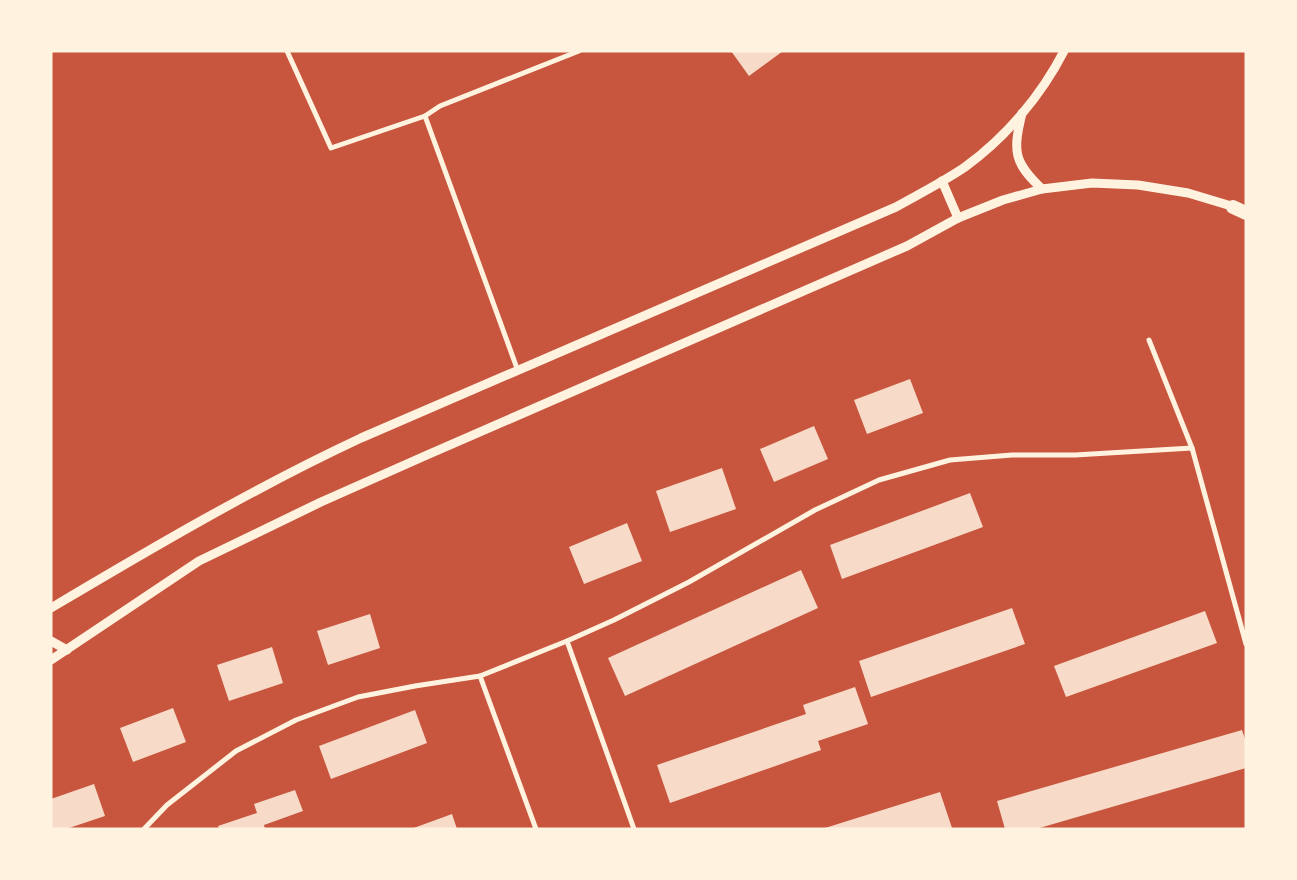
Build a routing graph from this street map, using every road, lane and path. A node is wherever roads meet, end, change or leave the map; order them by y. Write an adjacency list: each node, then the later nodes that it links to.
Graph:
1 (287, 51): 5 (street)
2 (579, 51): 5 (street)
3 (1064, 51): 4 (street)
4 (1022, 113): 6 (street); 7 (street)
5 (425, 116): 12 (street)
6 (942, 181): 10 (street); 12 (street)
7 (1042, 189): 8 (street); 10 (street)
8 (1239, 208): 9 (highway)
9 (1246, 213)
10 (958, 218): 18 (street)
11 (1149, 340): 13 (street)
12 (518, 370): 14 (street)
13 (1192, 448): 16 (street); 17 (street)
14 (51, 608)
15 (51, 641): 18 (street)
16 (567, 641): 20 (street); 23 (street)
17 (1246, 644)
18 (67, 650): 19 (street)
19 (51, 660)
20 (480, 676): 21 (street); 22 (street)
21 (144, 829)
22 (536, 829)
23 (634, 829)

